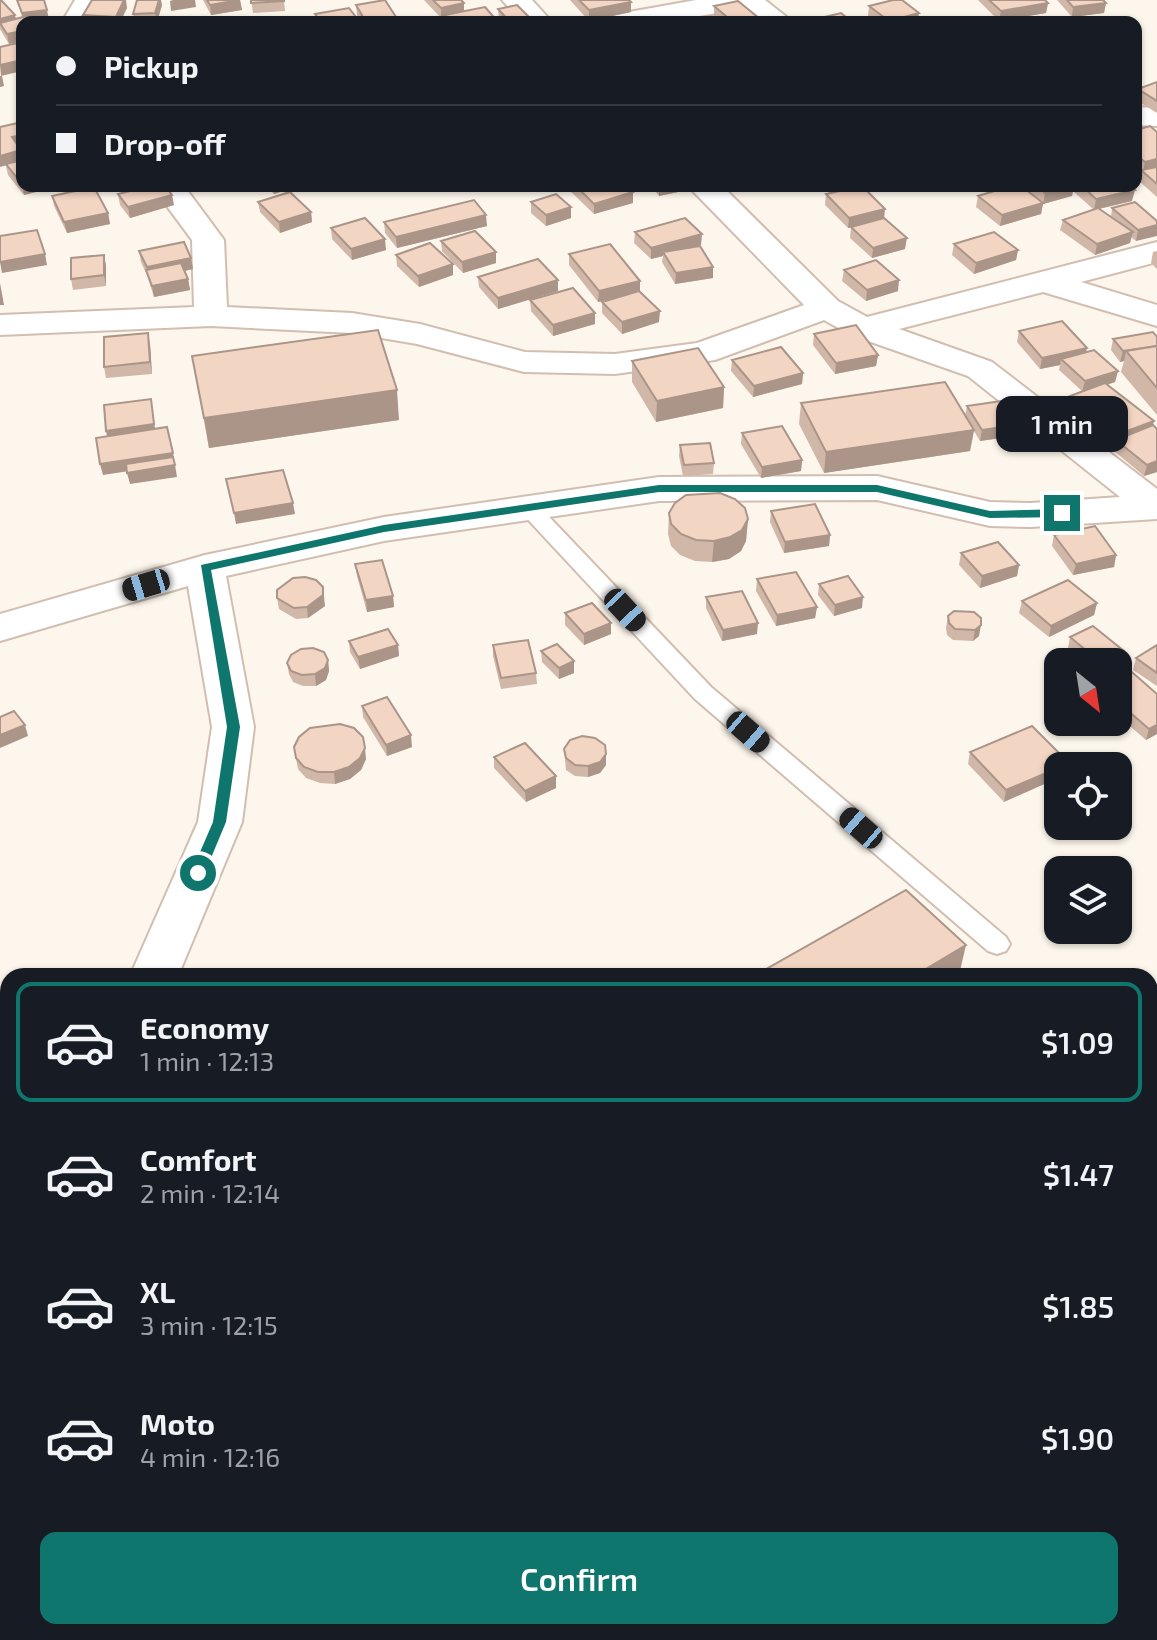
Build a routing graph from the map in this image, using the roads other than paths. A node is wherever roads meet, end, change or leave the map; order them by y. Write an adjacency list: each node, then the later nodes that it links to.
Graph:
1 (516, 0): 3 (street)
2 (744, 0): 4 (street); 5 (street)
3 (532, 16)
4 (652, 16)
5 (769, 16)
6 (172, 192): 11 (street)
7 (710, 192): 10 (street)
8 (1157, 252): 9 (street)
9 (1047, 282): 12 (street); 14 (street)
10 (826, 308): 11 (street); 14 (street)
11 (211, 316): 13 (street)
12 (1157, 316)
13 (0, 325)
14 (863, 328): 16 (street)
15 (527, 506): 16 (street); 17 (street); 19 (lane)
16 (1157, 507)
17 (205, 568): 18 (street); 20 (street)
18 (0, 628)
19 (997, 944)
20 (157, 968)

